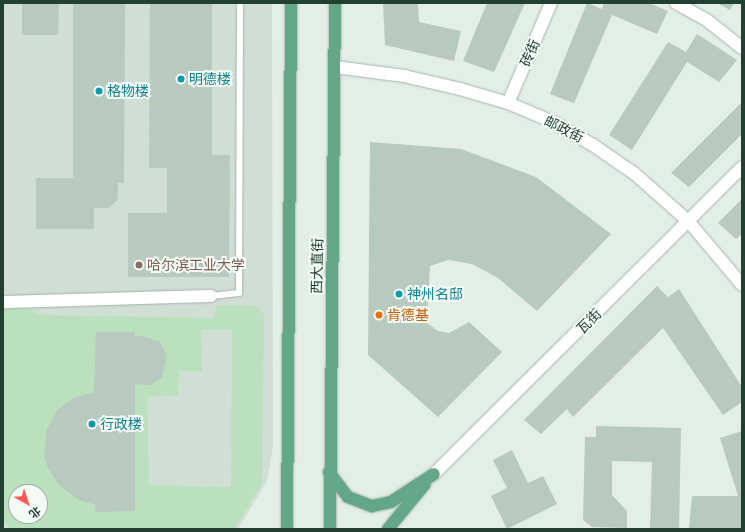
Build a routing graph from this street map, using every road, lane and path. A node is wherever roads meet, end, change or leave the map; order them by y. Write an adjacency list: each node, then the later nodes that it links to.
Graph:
1 (240, 3): 12 (lane)
2 (291, 3): 16 (main road, 西大直街)
3 (335, 3): 7 (main road, 西大直街)
4 (551, 3): 8 (street, 砖街)
5 (676, 3): 6 (street)
6 (742, 48)
7 (335, 67): 8 (street, 邮政街); 14 (main road, 西大直街)
8 (508, 103): 10 (street, 邮政街)
9 (742, 167): 10 (street, 瓦街)
10 (689, 222): 11 (street, 邮政街); 15 (street, 瓦街)
11 (742, 286)
12 (211, 296): 13 (street)
13 (3, 302)
14 (329, 472): 15 (main road); 17 (main road, 西大直街)
15 (434, 474): 18 (main road)
16 (287, 529)
17 (330, 529)
18 (388, 529)

